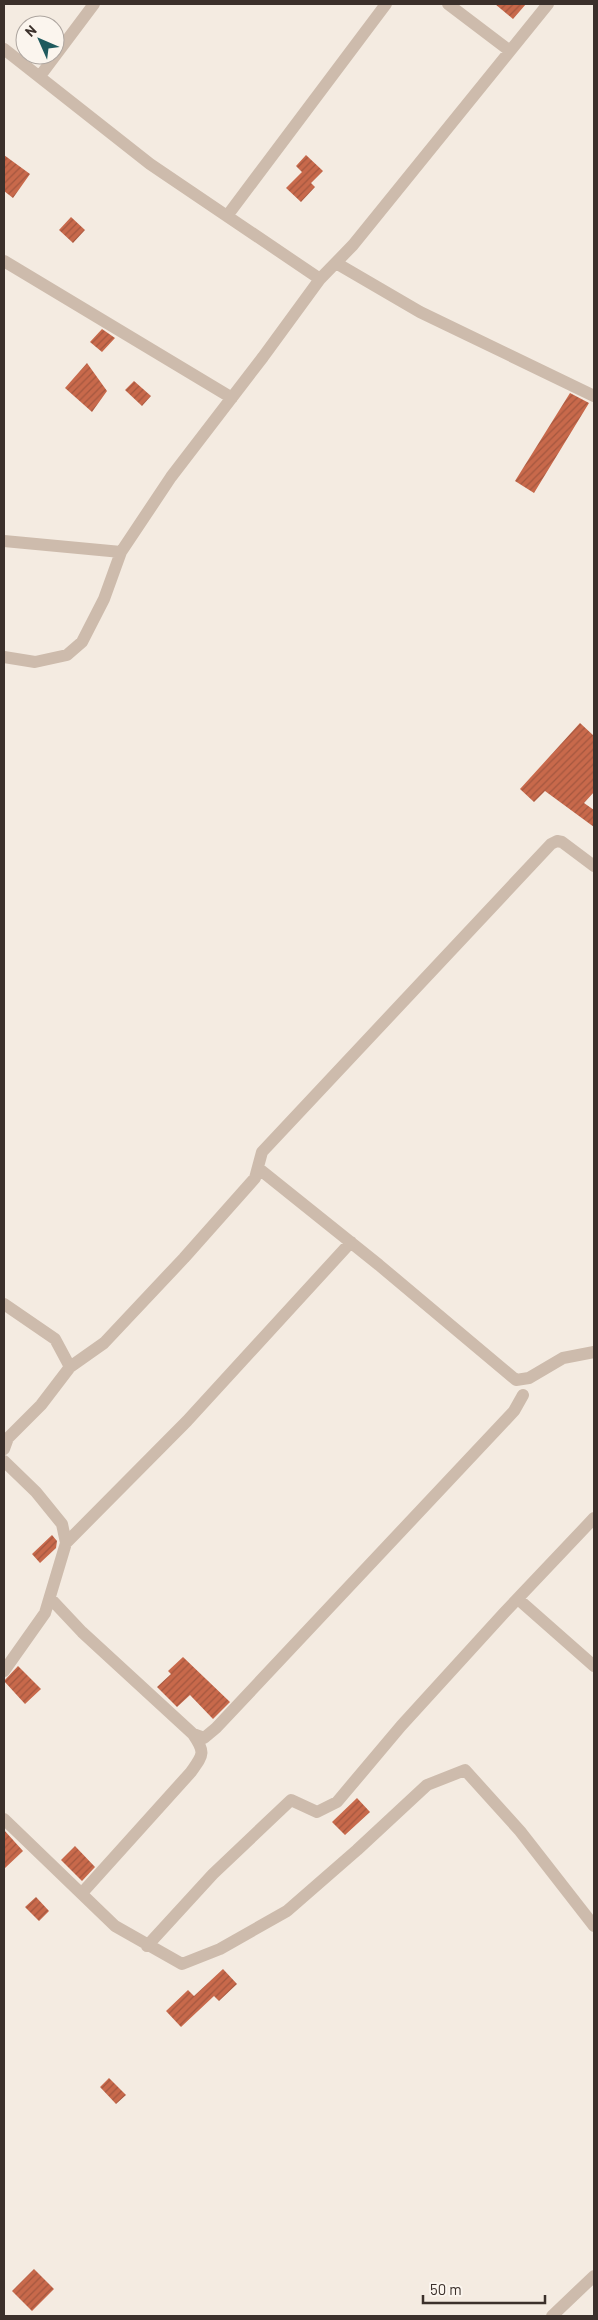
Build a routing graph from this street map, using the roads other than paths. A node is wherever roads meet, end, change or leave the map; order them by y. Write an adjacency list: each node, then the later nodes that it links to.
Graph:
1 (94, 4): 7 (street)
2 (386, 4): 8 (street)
3 (448, 4): 6 (street)
4 (548, 4): 6 (street)
5 (4, 49): 7 (street)
6 (510, 51): 10 (street)
7 (40, 76): 8 (street)
8 (227, 216): 11 (street)
9 (4, 261): 13 (street)
10 (336, 263): 11 (street); 12 (street)
11 (320, 279): 13 (street)
12 (594, 396)
13 (232, 398): 15 (street)
14 (4, 541): 15 (street)
15 (121, 552): 16 (street)
16 (4, 657)
17 (594, 866): 18 (street)
18 (258, 1168): 19 (street); 22 (street)
19 (351, 1242): 21 (street); 27 (street)
20 (4, 1304): 22 (street)
21 (594, 1352)
22 (70, 1367): 24 (street)
23 (523, 1395): 32 (street)
24 (5, 1441)
25 (4, 1461): 27 (street)
26 (594, 1519): 29 (street)
27 (66, 1544): 28 (street)
28 (50, 1598): 31 (street); 32 (street)
29 (518, 1599): 30 (street); 36 (street)
30 (594, 1666)
31 (4, 1671)
32 (193, 1734): 34 (street)
33 (4, 1820): 34 (street)
34 (82, 1893): 36 (street)
35 (594, 1926): 36 (street)
36 (147, 1946)
37 (594, 2276): 38 (street)
38 (552, 2316)

